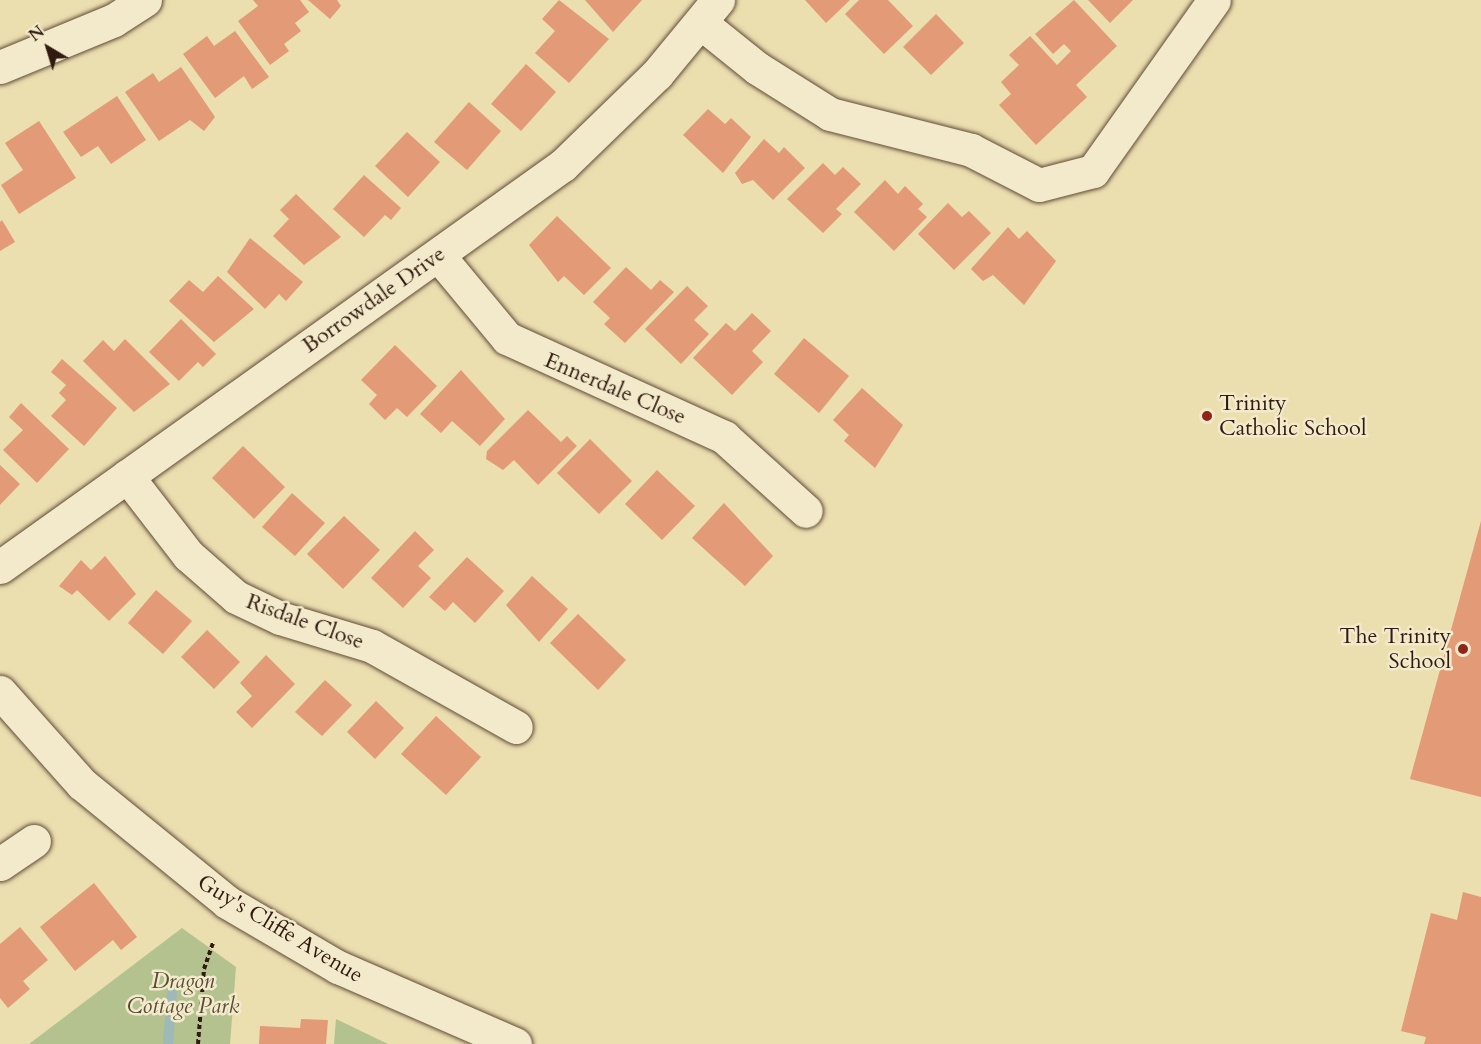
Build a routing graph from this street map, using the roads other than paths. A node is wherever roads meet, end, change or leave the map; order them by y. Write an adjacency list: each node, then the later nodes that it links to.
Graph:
1 (146, 0): 4 (street)
2 (1214, 0): 3 (street)
3 (709, 11): 5 (street, Borrowdale Drive)
4 (0, 67)
5 (438, 255): 6 (street, Borrowdale Drive); 7 (street, Ennerdale Close)
6 (127, 476): 8 (street, Borrowdale Drive); 10 (street, Risdale Close)
7 (806, 511)
8 (0, 567)
9 (0, 692): 13 (street, Guy's Cliffe Avenue)
10 (516, 727)
11 (34, 841): 12 (street)
12 (0, 864)
13 (515, 1044)

